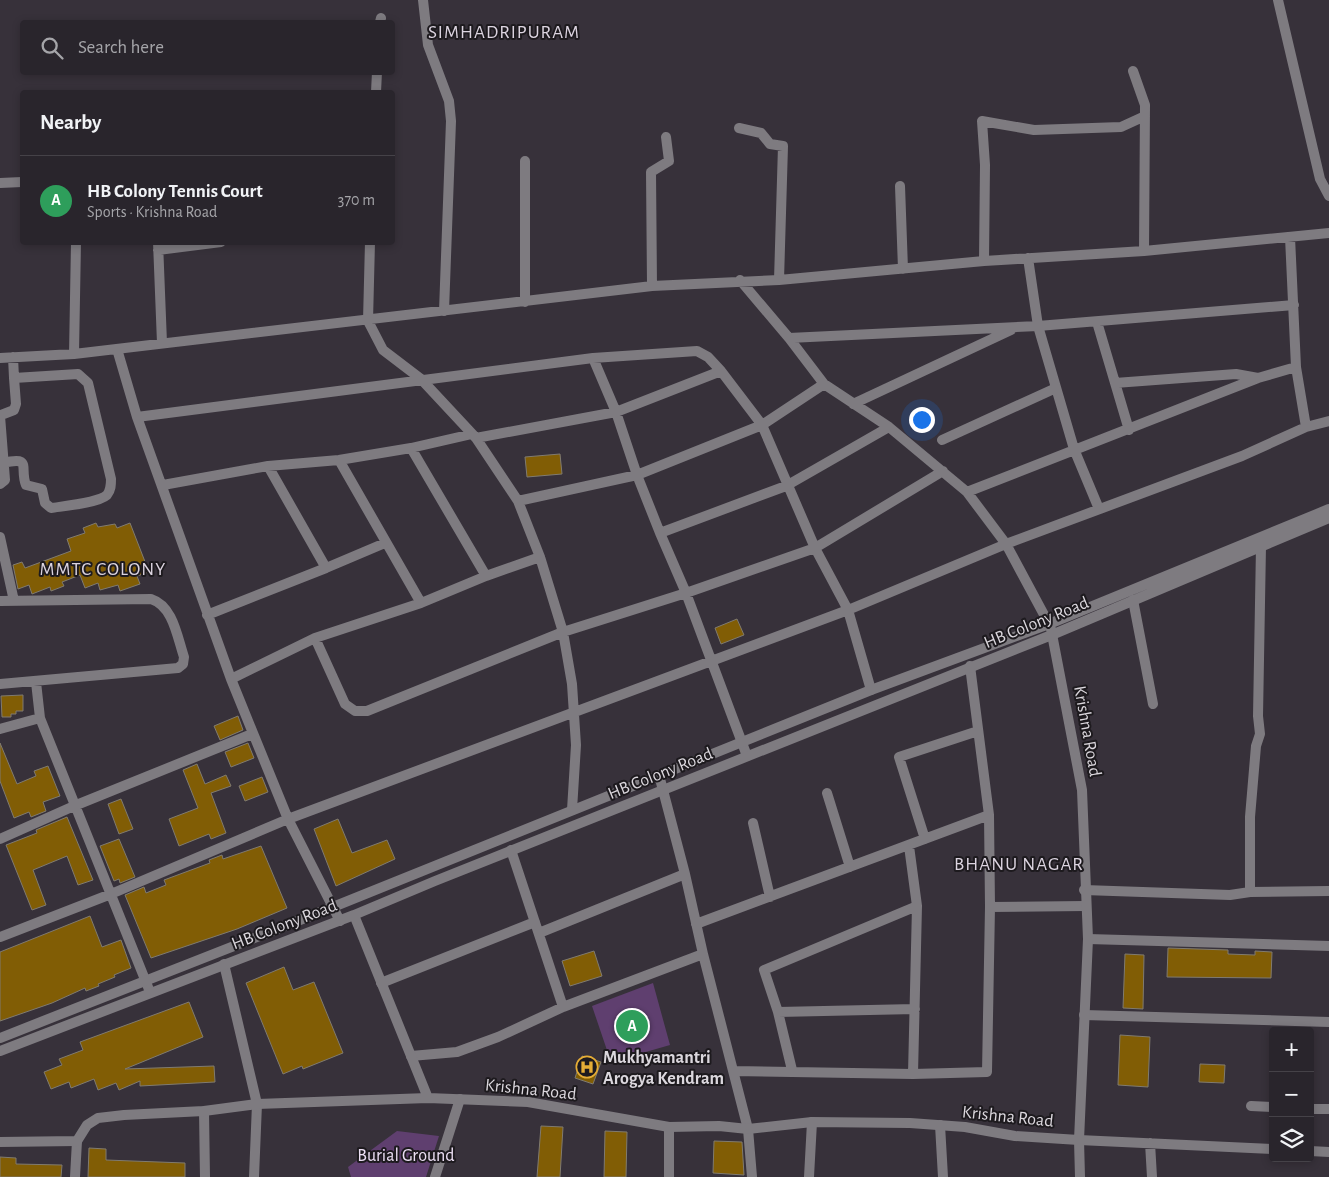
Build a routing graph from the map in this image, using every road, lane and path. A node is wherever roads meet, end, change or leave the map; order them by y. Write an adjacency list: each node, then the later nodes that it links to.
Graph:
1 (423, 0): 29 (street)
2 (1278, 0): 13 (street)
3 (1133, 71): 6 (street)
4 (377, 75): 5 (street)
5 (376, 90)
6 (1145, 116): 20 (street); 22 (street)
7 (739, 128): 25 (street)
8 (666, 137): 26 (street)
9 (525, 161): 27 (street)
10 (0, 182): 11 (street)
11 (20, 182)
12 (900, 186): 23 (street)
13 (1329, 196)
14 (1329, 234): 15 (street)
15 (1290, 237): 20 (street); 28 (street)
16 (76, 245): 37 (street)
17 (174, 245): 19 (street)
18 (370, 245): 30 (street)
19 (158, 246): 35 (street)
20 (1144, 251): 21 (street)
21 (1028, 258): 22 (street); 32 (street)
22 (984, 261): 23 (street)
23 (903, 268): 25 (street)
24 (740, 280): 25 (street); 26 (street); 34 (street, Krishna Road)
25 (779, 280)
26 (652, 286): 27 (street)
27 (525, 302): 29 (street)
28 (1294, 305): 31 (street); 41 (street)
29 (444, 311): 30 (street)
30 (368, 321): 35 (street); 45 (street)
31 (1097, 322): 32 (street); 46 (street)
32 (1038, 326): 33 (street); 48 (street)
33 (1017, 327): 34 (street); 49 (street)
34 (789, 338): 47 (street, Krishna Road)
35 (162, 343): 36 (street)
36 (117, 349): 37 (street); 52 (street)
37 (74, 354): 39 (street)
38 (0, 358): 39 (street)
39 (13, 358): 43 (street)
40 (593, 358): 42 (street); 45 (street); 50 (street)
41 (1296, 367): 44 (street); 56 (street)
42 (721, 371): 50 (street); 54 (street)
43 (14, 378): 51 (street); 63 (street)
44 (1258, 378): 46 (street); 57 (street)
45 (421, 379): 52 (street); 58 (street)
46 (1115, 383): 57 (street)
47 (824, 384): 49 (street, Krishna Road); 54 (street)
48 (1056, 388): 59 (street); 61 (street)
49 (854, 404): 55 (street, Krishna Road)
50 (616, 412): 58 (street); 66 (street)
51 (1, 415): 63 (street)
52 (138, 417): 68 (street)
53 (1329, 421): 56 (street)
54 (762, 425): 66 (street); 69 (street)
55 (889, 427): 65 (street, Krishna Road); 69 (street)
56 (1306, 427): 73 (street)
57 (1129, 430): 61 (street)
58 (474, 436): 60 (street); 71 (street)
59 (942, 440)
60 (410, 448): 62 (street); 83 (street)
61 (1074, 449): 70 (street); 73 (street)
62 (339, 460): 64 (street); 77 (street)
63 (4, 463): 67 (street)
64 (268, 466): 68 (street); 82 (street)
65 (943, 471): 70 (street, Krishna Road); 80 (street)
66 (637, 475): 71 (street); 75 (street)
67 (0, 484)
68 (163, 485): 90 (street)
69 (786, 486): 75 (street); 80 (street)
70 (968, 492): 78 (street, Krishna Road)
71 (518, 501): 81 (street)
72 (1329, 508): 91 (street)
73 (1099, 509): 78 (street)
74 (1329, 518): 79 (street, HB Colony Road)
75 (660, 533): 84 (street)
76 (0, 537): 87 (street)
77 (385, 543): 82 (street); 88 (street)
78 (1006, 544): 89 (street); 91 (street, Krishna Road)
79 (1261, 546): 85 (street, HB Colony Road); 124 (street)
80 (815, 548): 84 (street); 89 (street)
81 (540, 557): 83 (street); 92 (street)
82 (326, 568): 90 (street)
83 (486, 576): 88 (street)
84 (686, 593): 92 (street); 94 (street)
85 (1133, 600): 91 (street, HB Colony Road); 100 (street)
86 (0, 601): 87 (street)
87 (14, 601): 97 (street)
88 (421, 603): 93 (street)
89 (848, 610): 94 (street); 99 (street)
90 (207, 615): 96 (street)
91 (1051, 629): 95 (street, HB Colony Road); 99 (street); 122 (street, Krishna Road)
92 (563, 632): 93 (street); 101 (street)
93 (316, 638): 96 (street)
94 (712, 662): 101 (street); 106 (street)
95 (970, 666): 104 (street); 107 (street, HB Colony Road)
96 (231, 679): 105 (street)
97 (36, 682): 98 (street); 102 (street)
98 (0, 684)
99 (871, 690): 106 (street)
100 (1153, 704)
101 (574, 713): 112 (street); 114 (street)
102 (40, 718): 103 (street); 111 (street)
103 (0, 729)
104 (978, 731): 113 (street); 117 (street)
105 (252, 734): 111 (street); 114 (street)
106 (741, 743): 107 (street); 108 (street)
107 (747, 756): 109 (street, HB Colony Road)
108 (658, 775): 109 (street); 112 (street)
109 (663, 789): 119 (street, HB Colony Road); 121 (street)
110 (827, 793): 120 (street)
111 (74, 806): 116 (street); 125 (street)
112 (572, 810): 129 (street)
113 (989, 815): 117 (street); 130 (street)
114 (288, 819): 125 (street); 129 (street)
115 (753, 823): 126 (street)
116 (0, 839)
117 (925, 840): 118 (street)
118 (909, 846): 120 (street); 127 (street)
119 (511, 850): 131 (street, HB Colony Road); 133 (street)
120 (850, 868): 126 (street)
121 (685, 874): 134 (street); 135 (street)
122 (1084, 890): 124 (street); 128 (street, Krishna Road)
123 (1329, 891): 124 (street)
124 (1250, 892)
125 (111, 894): 136 (street); 141 (street)
126 (770, 897): 134 (street)
127 (916, 906): 145 (street); 146 (street)
128 (1085, 906): 130 (street); 137 (street, Krishna Road)
129 (333, 907): 132 (street); 141 (street)
130 (990, 907): 154 (street)
131 (354, 915): 132 (street, HB Colony Road); 142 (street)
132 (340, 921): 140 (street, HB Colony Road)
133 (535, 922): 135 (street); 142 (street)
134 (696, 924): 139 (street)
135 (539, 933): 144 (street)
136 (0, 937)
137 (1088, 939): 138 (street); 147 (street, Krishna Road)
138 (1329, 946)
139 (702, 954): 144 (street); 153 (street)
140 (224, 964): 143 (street, HB Colony Road); 157 (street)
141 (145, 979): 143 (street); 149 (street)
142 (381, 983): 151 (street)
143 (150, 992): 150 (street, HB Colony Road)
144 (564, 1007): 151 (street)
145 (915, 1009): 146 (street); 154 (street)
146 (778, 1012): 152 (street)
147 (1084, 1015): 148 (street); 167 (street, Krishna Road)
148 (1329, 1022)
149 (0, 1038)
150 (0, 1051)
151 (410, 1056): 155 (street)
152 (792, 1070): 153 (street); 154 (street)
153 (733, 1071): 166 (street)
154 (913, 1074)
155 (428, 1098): 156 (street, Krishna Road); 157 (street, Krishna Road)
156 (460, 1099): 165 (street, Krishna Road); 177 (street)
157 (257, 1104): 162 (street, Krishna Road); 176 (street)
158 (1251, 1106): 159 (street)
159 (1269, 1107)
160 (1314, 1109): 161 (street)
161 (1329, 1109)
162 (204, 1111): 168 (street, Krishna Road); 175 (street)
163 (812, 1122): 164 (street, Krishna Road); 166 (street, Krishna Road); 180 (street)
164 (940, 1125): 167 (street, Krishna Road); 181 (street)
165 (669, 1127): 166 (street, Krishna Road); 178 (street)
166 (748, 1129): 179 (street)
167 (1079, 1140): 170 (street); 182 (street)
168 (77, 1141): 169 (street); 174 (street)
169 (0, 1142)
170 (1150, 1143): 171 (street); 183 (street)
171 (1269, 1149)
172 (1314, 1151): 173 (street)
173 (1329, 1152)
174 (75, 1177)
175 (205, 1177)
176 (254, 1177)
177 (435, 1177)
178 (669, 1177)
179 (752, 1177)
180 (809, 1177)
181 (943, 1177)
182 (1080, 1177)
183 (1152, 1177)

